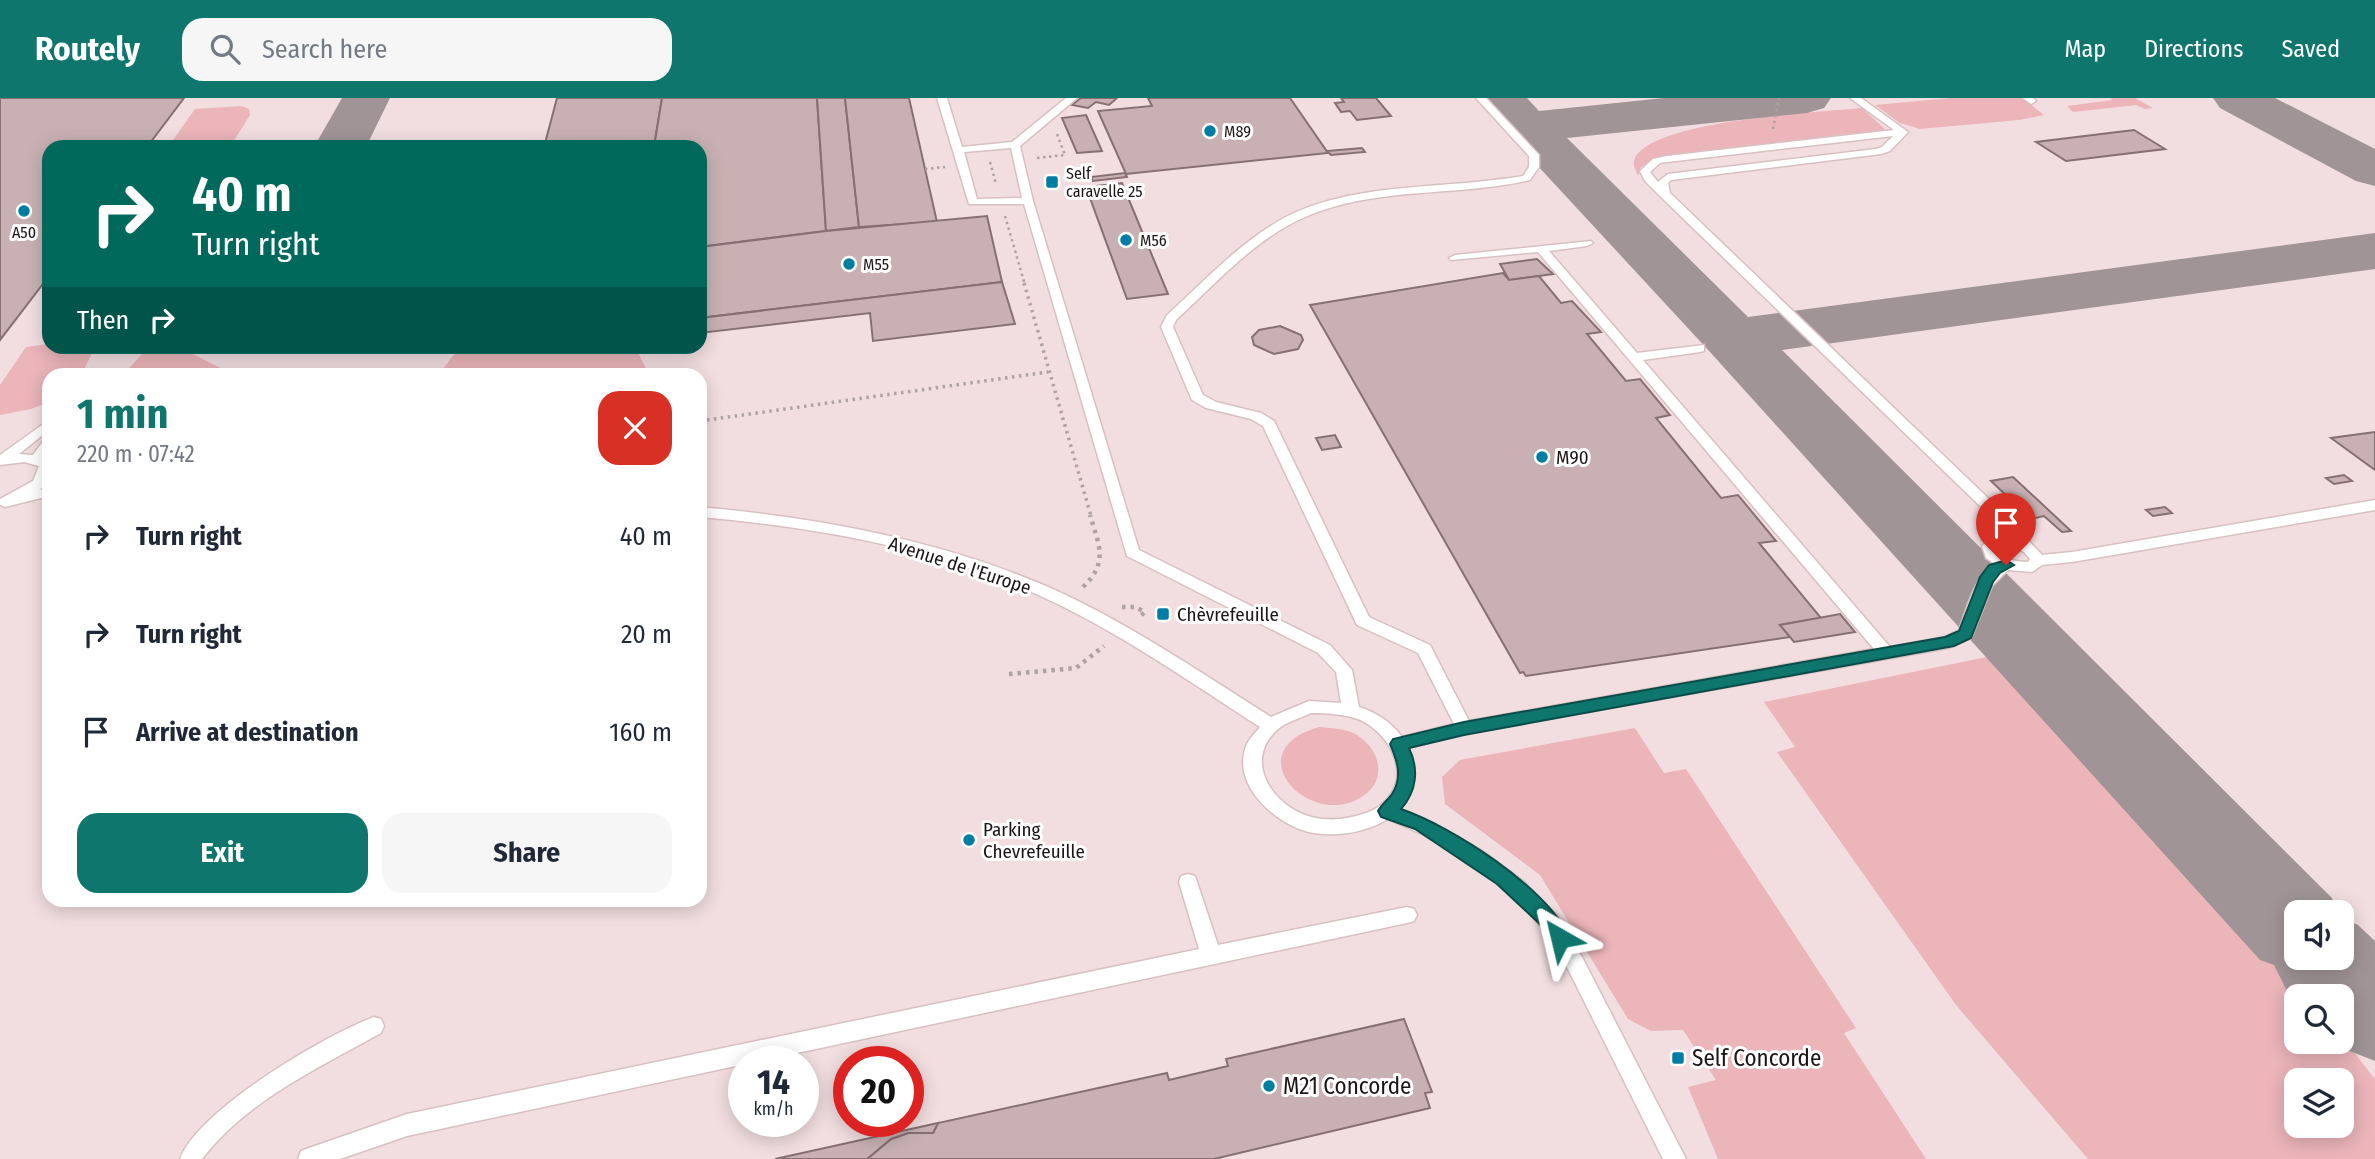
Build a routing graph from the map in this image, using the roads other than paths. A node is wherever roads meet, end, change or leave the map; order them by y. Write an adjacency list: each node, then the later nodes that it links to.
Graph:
1 (942, 98): 7 (lane)
2 (1072, 98): 6 (lane)
3 (1481, 98): 31 (lane)
4 (1855, 98): 5 (lane)
5 (1903, 132): 8 (lane); 8 (lane)
6 (1015, 145): 7 (lane); 9 (lane)
7 (958, 150): 9 (lane)
8 (1665, 195): 25 (lane)
9 (1028, 201): 29 (lane)
10 (1587, 243): 11 (lane)
11 (1541, 248): 12 (lane); 14 (lane)
12 (1455, 258)
13 (1700, 348): 14 (lane)
14 (1634, 357): 28 (lane)
15 (42, 429): 18 (lane)
16 (42, 452): 17 (lane)
17 (37, 459): 18 (lane); 19 (lane)
18 (0, 461)
19 (42, 462)
20 (42, 479): 22 (lane)
21 (42, 494): 22 (lane)
22 (2, 503)
23 (2375, 505): 26 (lane)
24 (707, 513): 30 (lane, Avenue de l'Europe)
25 (2008, 539): 26 (lane); 27 (lane)
26 (2038, 559): 27 (lane)
27 (2006, 565): 28 (lane)
28 (1886, 653): 31 (lane)
29 (1351, 710): 30 (lane); 32 (lane)
30 (1270, 725): 33 (lane)
31 (1464, 728): 32 (lane)
32 (1399, 744): 33 (lane)
33 (1387, 811): 40 (lane)
34 (1188, 882): 36 (lane)
35 (1407, 915): 36 (lane)
36 (1210, 955): 39 (lane)
37 (374, 1026): 38 (lane)
38 (191, 1159)
39 (309, 1159)
40 (1675, 1159)

